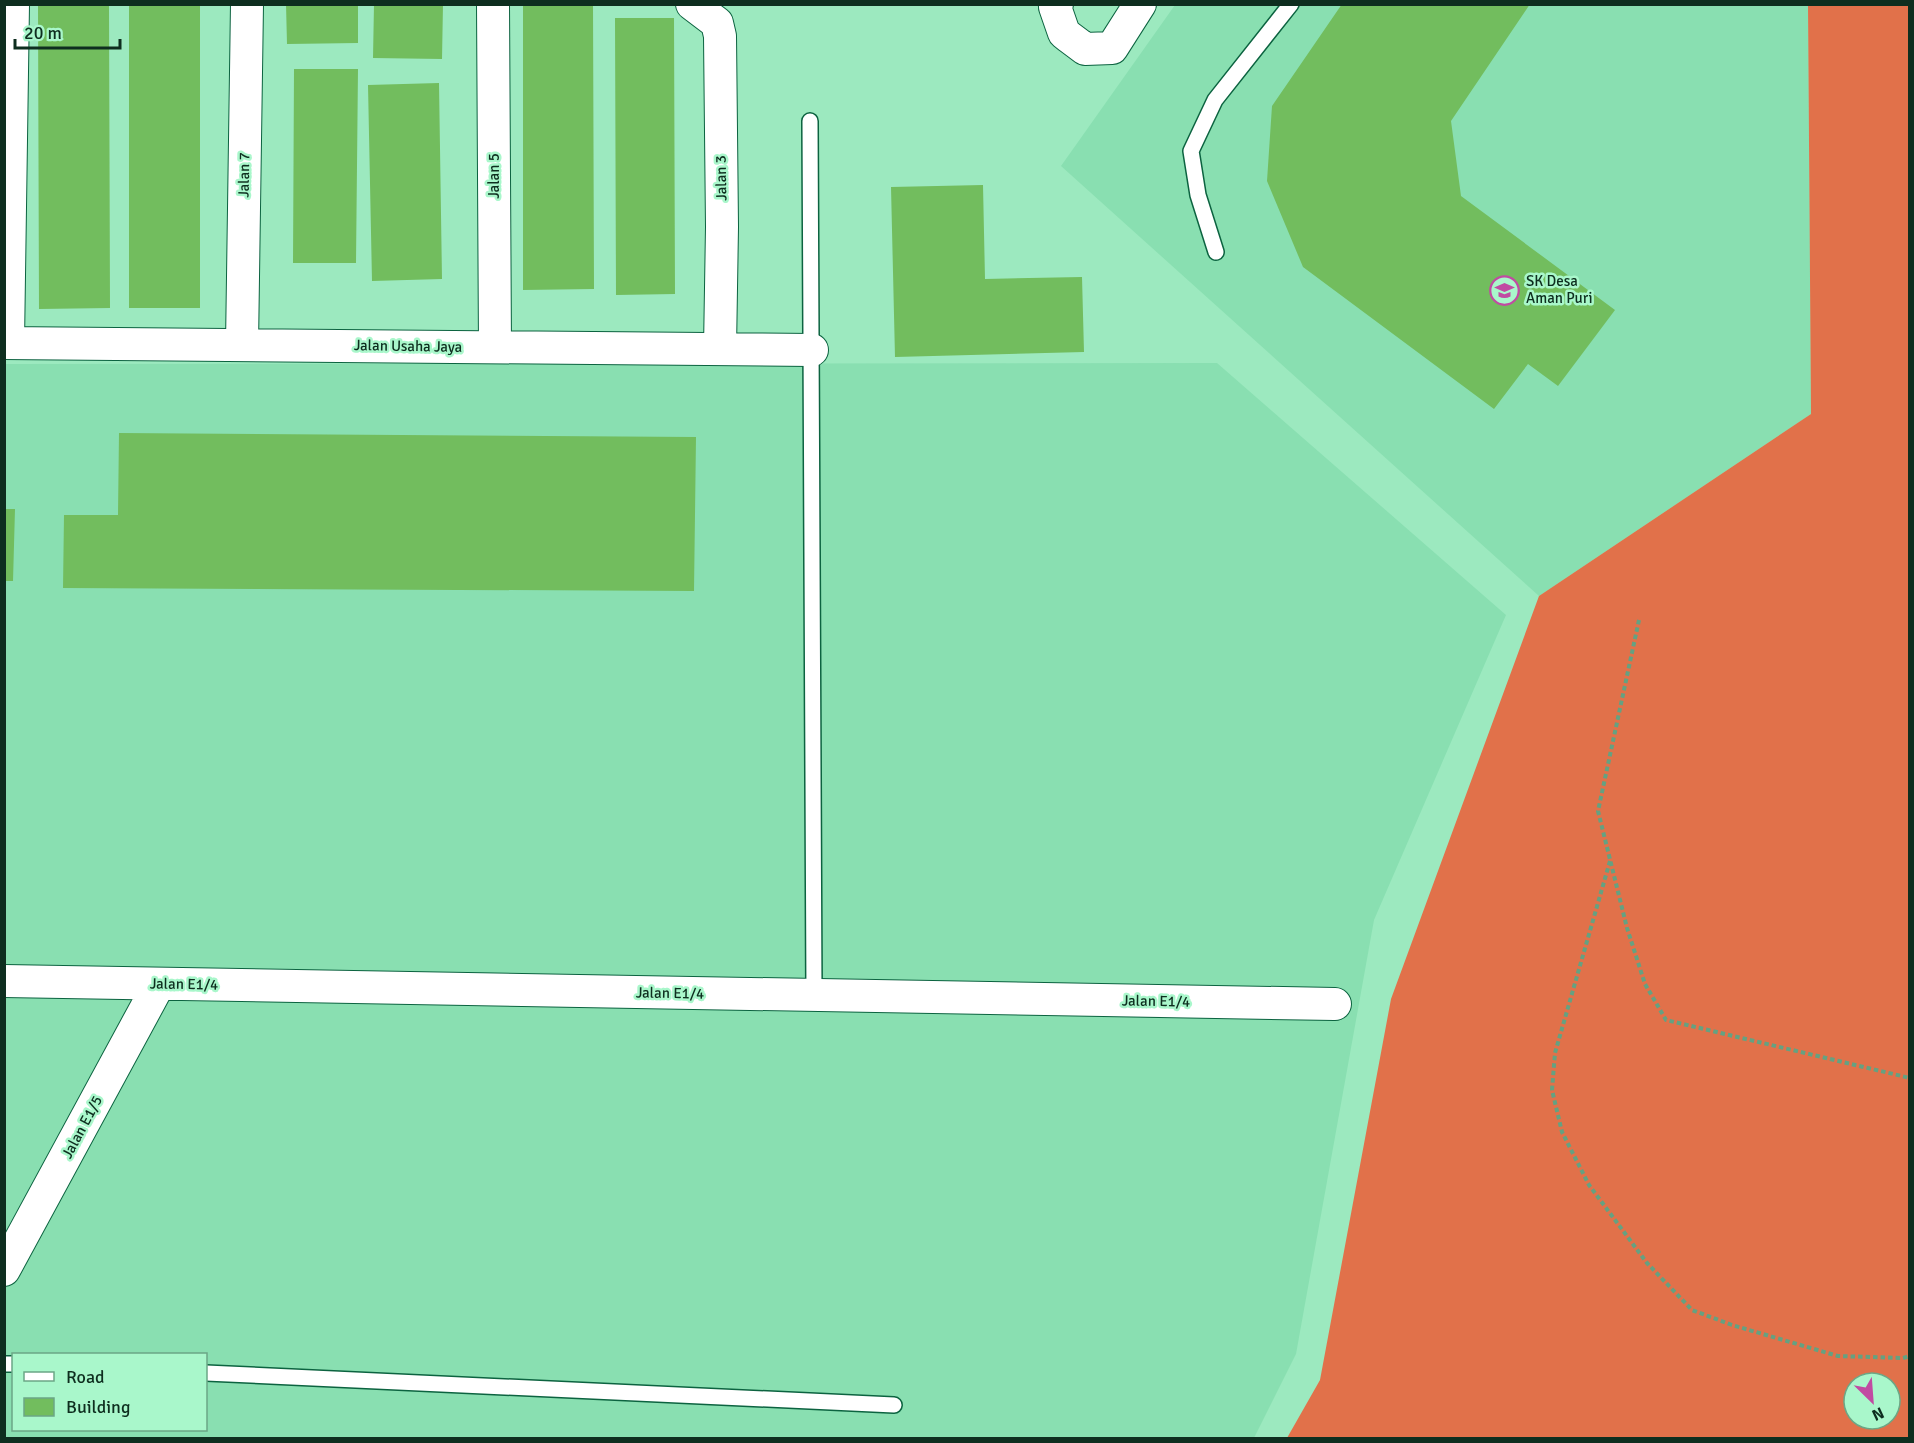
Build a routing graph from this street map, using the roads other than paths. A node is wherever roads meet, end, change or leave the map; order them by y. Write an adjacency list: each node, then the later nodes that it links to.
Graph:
1 (13, 4): 10 (street)
2 (247, 4): 11 (street, Jalan 7)
3 (493, 4): 12 (street, Jalan 5)
4 (1056, 4): 5 (street)
5 (1140, 4)
6 (1291, 4): 9 (lane)
7 (698, 9): 13 (street, Jalan 3)
8 (810, 121): 14 (lane)
9 (1216, 252)
10 (6, 343): 11 (street, Jalan Usaha Jaya)
11 (242, 345): 12 (street, Jalan Usaha Jaya)
12 (495, 347): 13 (street, Jalan Usaha Jaya)
13 (720, 349): 14 (street, Jalan Usaha Jaya)
14 (812, 350): 17 (lane)
15 (4, 981): 16 (street, Jalan E1/4)
16 (159, 984): 17 (street, Jalan E1/4); 19 (street, Jalan E1/5)
17 (813, 995): 18 (street, Jalan E1/4)
18 (1335, 1004)
19 (4, 1269)
20 (207, 1373): 21 (lane)
21 (894, 1405)

